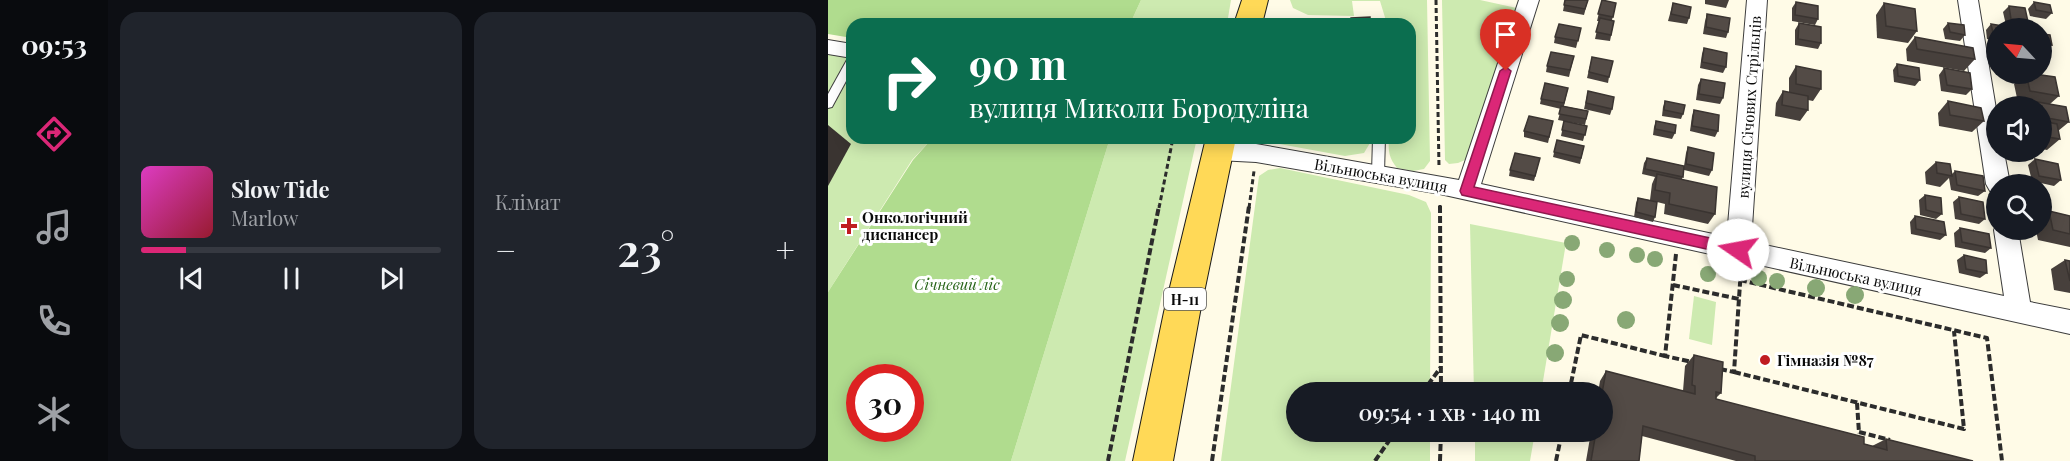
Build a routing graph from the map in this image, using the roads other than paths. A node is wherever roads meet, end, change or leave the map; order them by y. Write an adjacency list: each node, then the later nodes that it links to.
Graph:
1 (1255, 0): 5 (main road)
2 (1529, 0): 14 (street)
3 (1757, 0): 16 (street, вулиця Січових Стрільців)
4 (1968, 0): 13 (street)
5 (1250, 18)
6 (828, 46): 7 (street)
7 (846, 50)
8 (846, 72): 9 (lane)
9 (828, 104)
10 (1219, 144): 12 (street, Вільнюська вулиця); 19 (main road, Н-11)
11 (1379, 144): 12 (lane)
12 (1378, 173): 14 (street, Вільнюська вулиця)
13 (1996, 174)
14 (1467, 191): 16 (street, Вільнюська вулиця)
15 (2008, 240): 17 (street)
16 (1738, 250): 17 (street, Вільнюська вулиця)
17 (2019, 311): 18 (street, Вільнюська вулиця)
18 (2070, 322)
19 (1153, 461)

